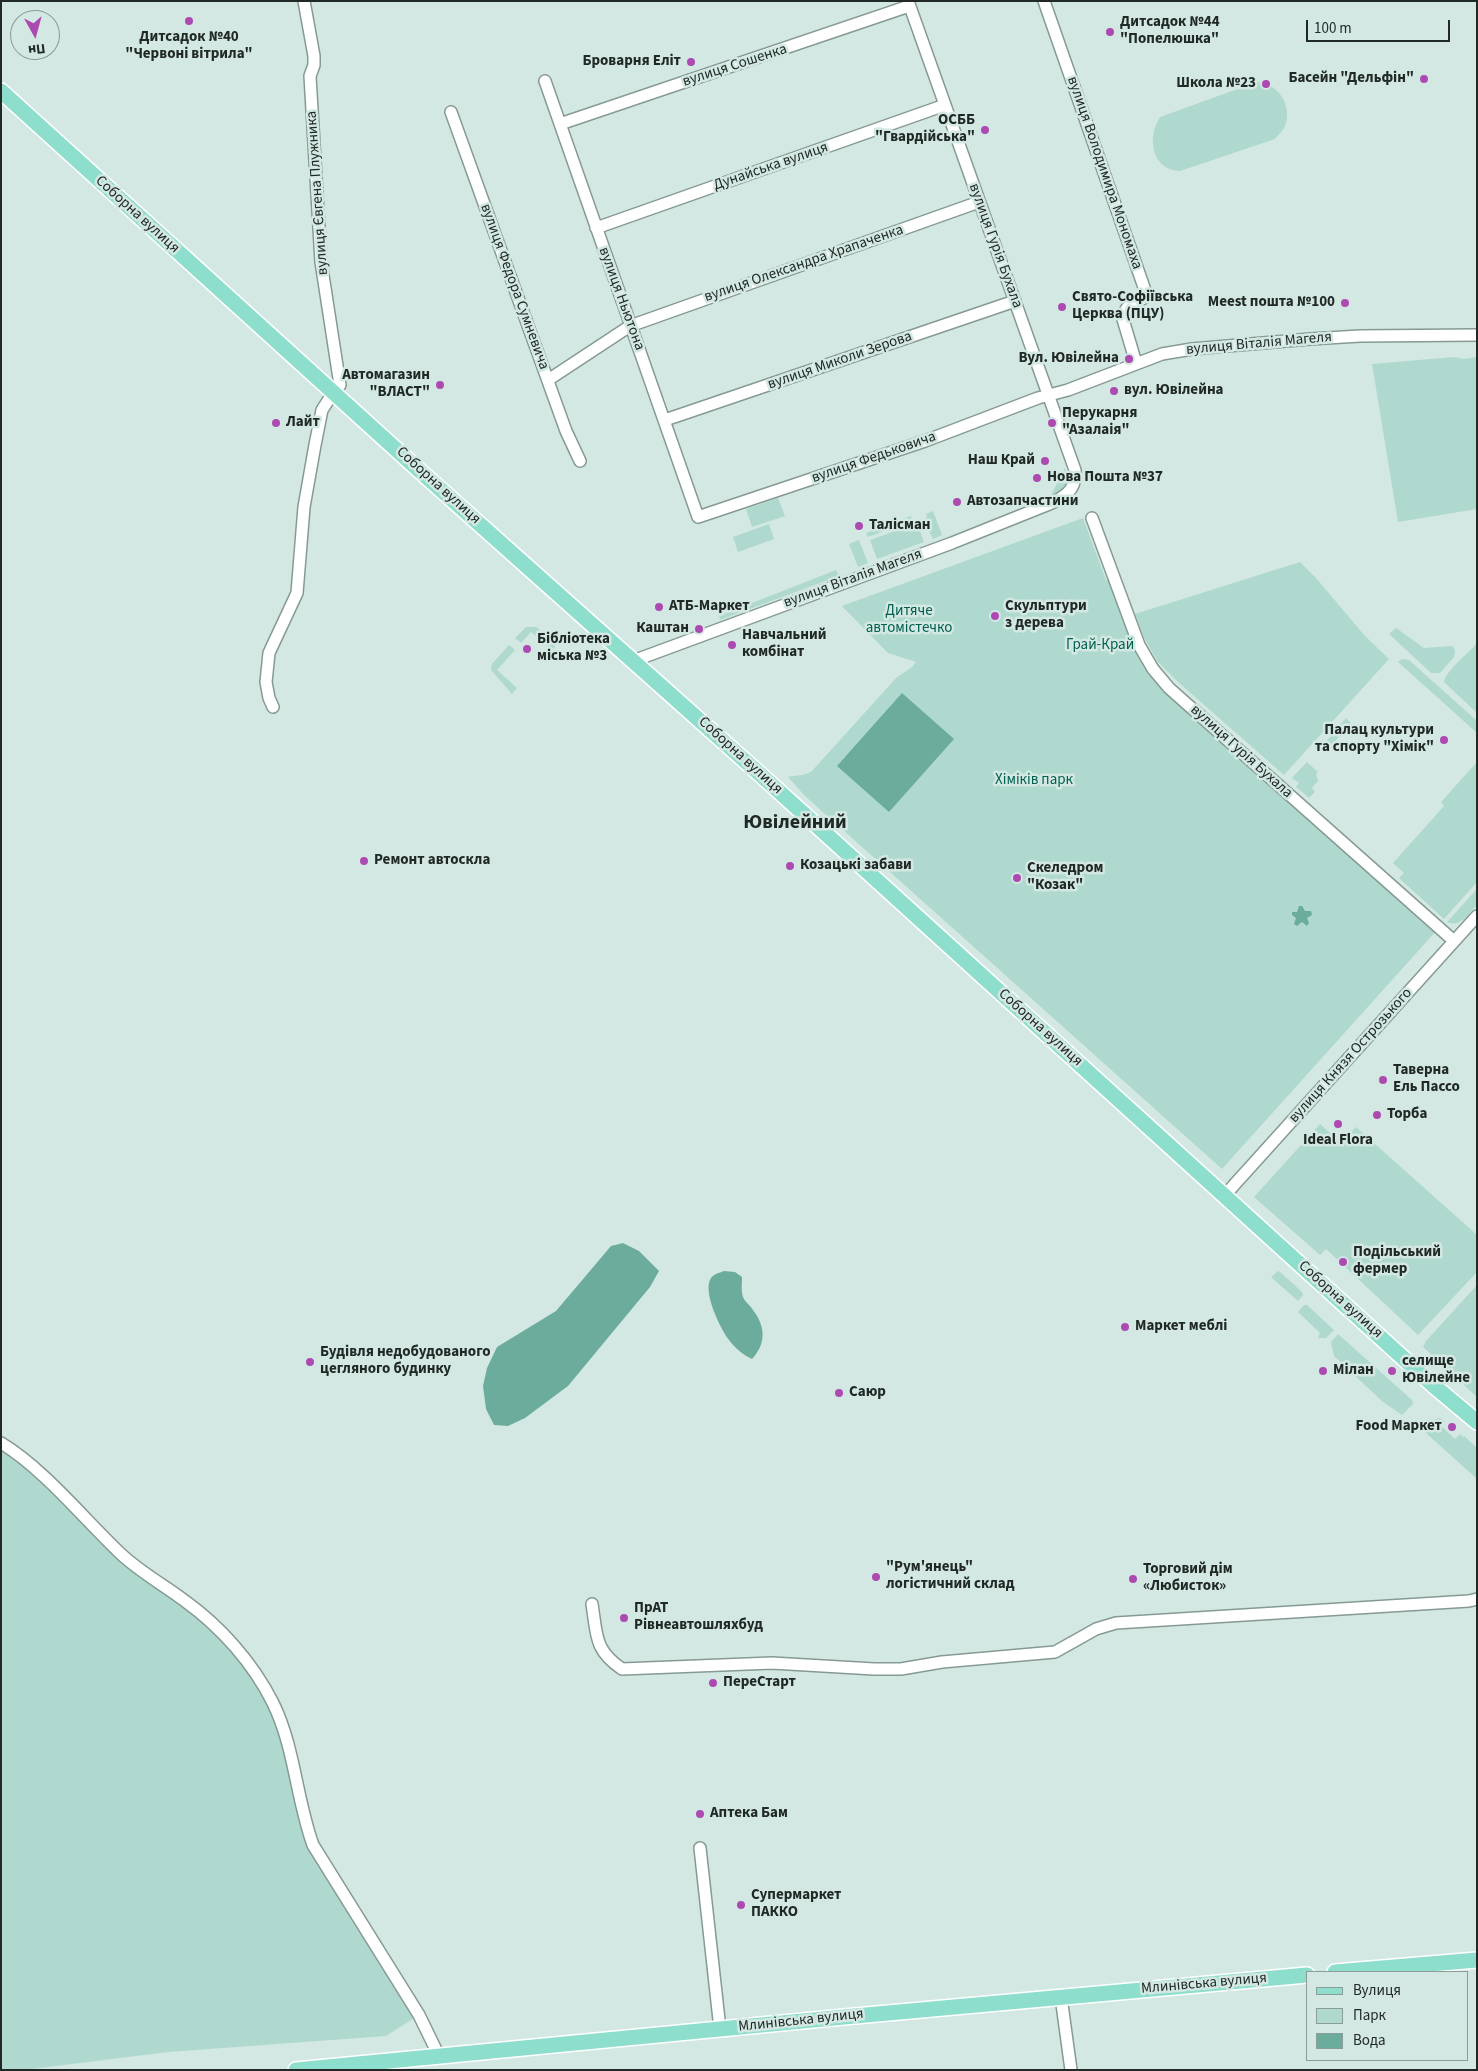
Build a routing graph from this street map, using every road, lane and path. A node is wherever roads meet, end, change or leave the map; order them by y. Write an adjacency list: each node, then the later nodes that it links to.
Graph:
1 (304, 1): 16 (street, вулиця Євгена Плужника)
2 (1044, 1): 14 (street, вулиця Володимира Мономаха)
3 (909, 4): 6 (street, вулиця Гурія Бухала); 8 (street, вулиця Сошенка)
4 (545, 81): 8 (street, вулиця Ньютона)
5 (1, 92): 16 (main road, Соборна вулиця)
6 (945, 106): 9 (street, вулиця Гурія Бухала); 10 (street, Дунайська вулиця)
7 (451, 112): 15 (street, вулиця Федора Сумневича)
8 (560, 124): 10 (street, вулиця Ньютона)
9 (979, 202): 11 (street, вулиця Гурія Бухала); 12 (street, вулиця Олександра Храпаченка)
10 (596, 228): 12 (street, вулиця Ньютона)
11 (1015, 301): 17 (street, вулиця Гурія Бухала); 18 (street, вулиця Миколи Зерова)
12 (630, 326): 15 (street, вулиця Олександра Храпаченка); 18 (street, вулиця Ньютона)
13 (1477, 336): 14 (street, вулиця Віталія Магеля)
14 (1136, 363): 17 (street, вулиця Віталія Магеля)
15 (548, 380): 19 (street, вулиця Федора Сумневича)
16 (336, 389): 23 (main road, Соборна вулиця); 24 (street)
17 (1048, 396): 20 (street, вулиця Гурія Бухала); 21 (street, вулиця Федьковича)
18 (666, 420): 21 (street, вулиця Ньютона)
19 (580, 461)
20 (1070, 492): 23 (street, вулиця Віталія Магеля)
21 (698, 517)
22 (1092, 518): 26 (street, вулиця Гурія Бухала)
23 (633, 660): 27 (main road, Соборна вулиця)
24 (273, 707)
25 (1477, 916): 26 (street, вулиця Князя Острозького)
26 (1454, 941): 27 (street, вулиця Князя Острозького)
27 (1225, 1196): 28 (main road, Соборна вулиця)
28 (1477, 1422)
29 (1, 1443): 38 (street)
30 (1477, 1599): 31 (street)
31 (592, 1604)
32 (700, 1848): 37 (street)
33 (1477, 1960): 34 (main road)
34 (1347, 1971)
35 (1306, 1975): 36 (main road, Млинівська вулиця)
36 (1061, 1997): 37 (main road, Млинівська вулиця); 40 (street)
37 (720, 2029): 38 (main road, Млинівська вулиця)
38 (439, 2056): 39 (main road, Млинівська вулиця)
39 (296, 2070)
40 (1071, 2070)

